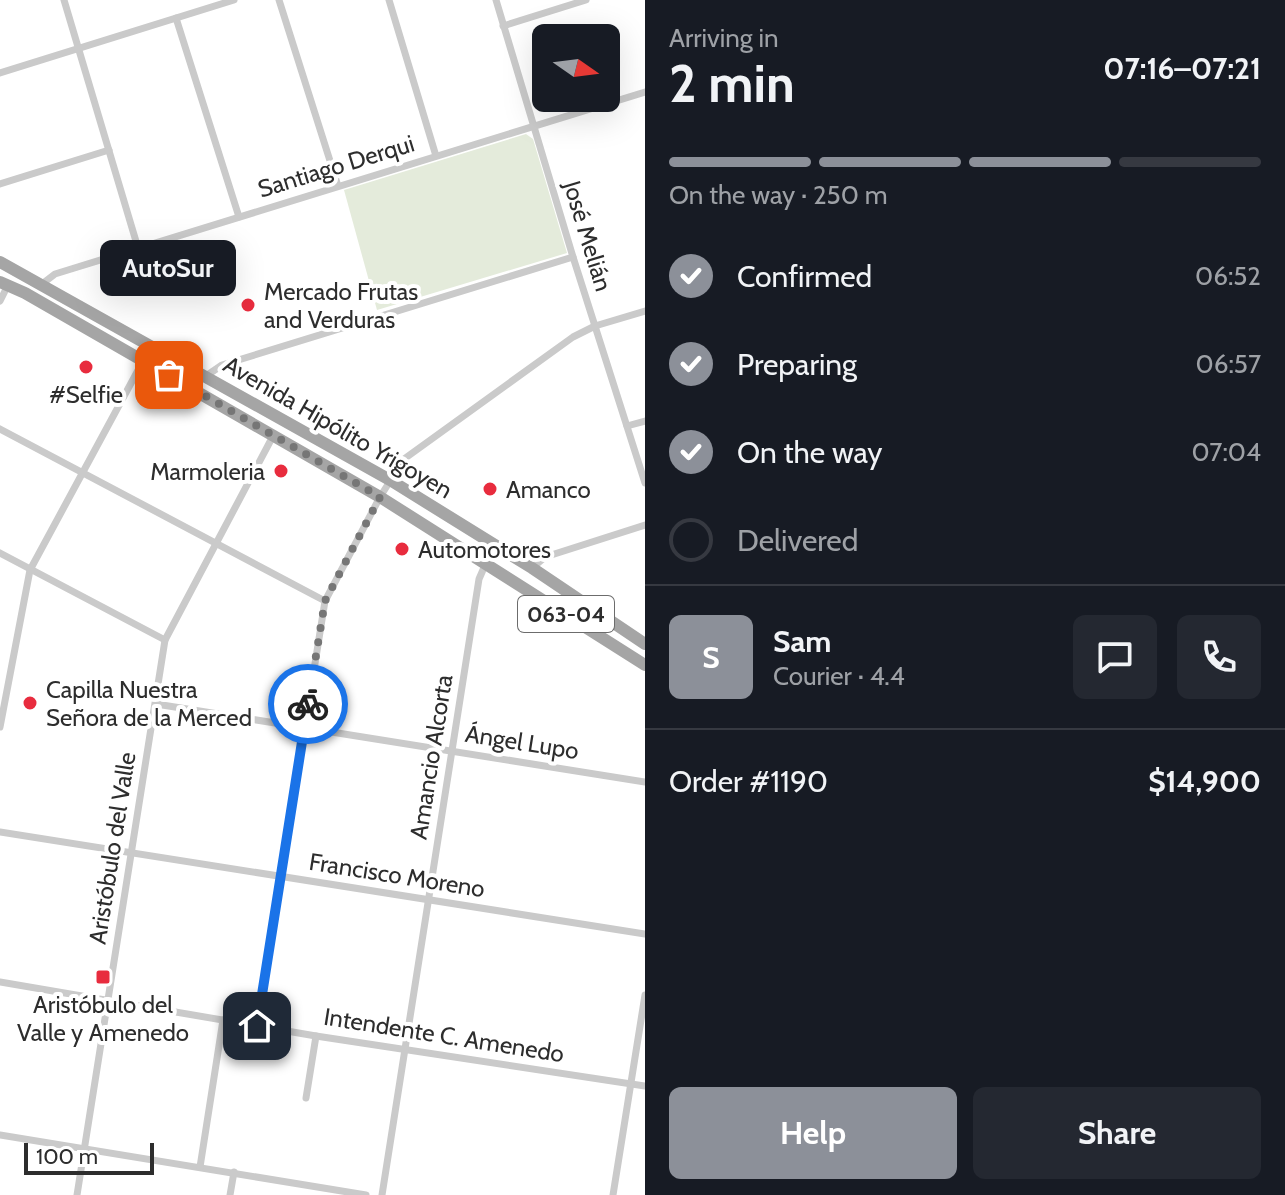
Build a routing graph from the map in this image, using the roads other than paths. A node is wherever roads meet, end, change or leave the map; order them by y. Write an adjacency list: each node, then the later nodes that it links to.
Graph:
1 (64, 0): 9 (street)
2 (234, 0): 7 (street)
3 (279, 0): 16 (street)
4 (389, 0): 14 (street)
5 (496, 0): 8 (street, José Melián)
6 (586, 0): 8 (street)
7 (176, 18): 9 (street); 17 (street)
8 (503, 26): 12 (street, José Melián)
9 (78, 48): 10 (street); 13 (street)
10 (0, 73)
11 (645, 92): 12 (street, Santiago Derqui)
12 (534, 128): 14 (street, Santiago Derqui); 19 (street, José Melián)
13 (109, 150): 15 (street); 18 (street)
14 (436, 156): 16 (street, Santiago Derqui)
15 (0, 184)
16 (338, 186): 17 (street, Santiago Derqui)
17 (239, 217): 18 (street, Santiago Derqui)
18 (138, 248): 22 (street, Santiago Derqui)
19 (573, 257): 25 (street, José Melián); 27 (street)
20 (0, 262): 22 (main road, Avenida Hipólito Yrigoyen / 063-04)
21 (4, 283): 23 (street); 26 (main road, Avenida Hipólito Yrigoyen / 063-04)
22 (42, 284): 27 (main road, Avenida Hipólito Yrigoyen / 063-04)
23 (0, 301)
24 (645, 311): 25 (street)
25 (595, 326): 29 (street, José Melián); 33 (street)
26 (143, 360): 31 (main road, Avenida Hipólito Yrigoyen / 063-04); 32 (street)
27 (206, 376): 33 (main road, Avenida Hipólito Yrigoyen / 063-04)
28 (645, 421): 29 (street)
29 (627, 426): 34 (street, José Melián)
30 (0, 429): 32 (street)
31 (273, 436): 35 (main road, Avenida Hipólito Yrigoyen / 063-04); 37 (street, Aristóbulo del Valle)
32 (81, 472): 37 (street); 41 (street)
33 (390, 480): 35 (street); 40 (main road, Avenida Hipólito Yrigoyen / 063-04)
34 (645, 483)
35 (380, 497): 39 (main road, Avenida Hipólito Yrigoyen / 063-04); 42 (street)
36 (645, 525): 40 (street)
37 (217, 544): 42 (street); 43 (street, Aristóbulo del Valle)
38 (0, 553): 41 (street)
39 (486, 563): 45 (main road, Avenida Hipólito Yrigoyen / 063-04); 51 (street, Amancio Alcorta)
40 (532, 568): 44 (main road, Avenida Hipólito Yrigoyen / 063-04)
41 (30, 570): 43 (street); 47 (street)
42 (325, 601): 50 (street)
43 (165, 640): 48 (street, Aristóbulo del Valle)
44 (645, 644)
45 (645, 665)
46 (0, 668): 47 (street)
47 (9, 672): 49 (street)
48 (156, 704): 50 (street, Ángel Lupo); 54 (street, Aristóbulo del Valle)
49 (0, 727)
50 (304, 727): 51 (street, Ángel Lupo); 55 (street)
51 (453, 751): 52 (street, Ángel Lupo); 56 (street, Amancio Alcorta)
52 (645, 782)
53 (0, 832): 54 (street, Francisco Moreno)
54 (131, 853): 55 (street, Francisco Moreno); 60 (street, Aristóbulo del Valle)
55 (279, 876): 56 (street, Francisco Moreno); 62 (street)
56 (429, 901): 57 (street, Francisco Moreno); 64 (street, Amancio Alcorta)
57 (645, 934)
58 (0, 982): 60 (street, Intendente C. Amenedo)
59 (645, 995): 65 (street)
60 (108, 1000): 61 (street, Intendente C. Amenedo); 69 (street, Aristóbulo del Valle)
61 (223, 1020): 62 (street, Intendente C. Amenedo); 70 (street)
62 (257, 1026): 63 (street, Intendente C. Amenedo)
63 (316, 1036): 64 (street, Intendente C. Amenedo); 67 (street)
64 (405, 1049): 65 (street, Intendente C. Amenedo); 75 (street, Amancio Alcorta)
65 (631, 1083): 66 (street, Intendente C. Amenedo); 76 (street)
66 (645, 1086)
67 (306, 1098)
68 (0, 1135): 69 (street)
69 (84, 1149): 70 (street); 72 (street, Aristóbulo del Valle)
70 (200, 1167): 71 (street)
71 (234, 1172): 73 (street); 74 (street)
72 (77, 1195)
73 (230, 1195)
74 (366, 1195)
75 (382, 1195)
76 (613, 1195)

